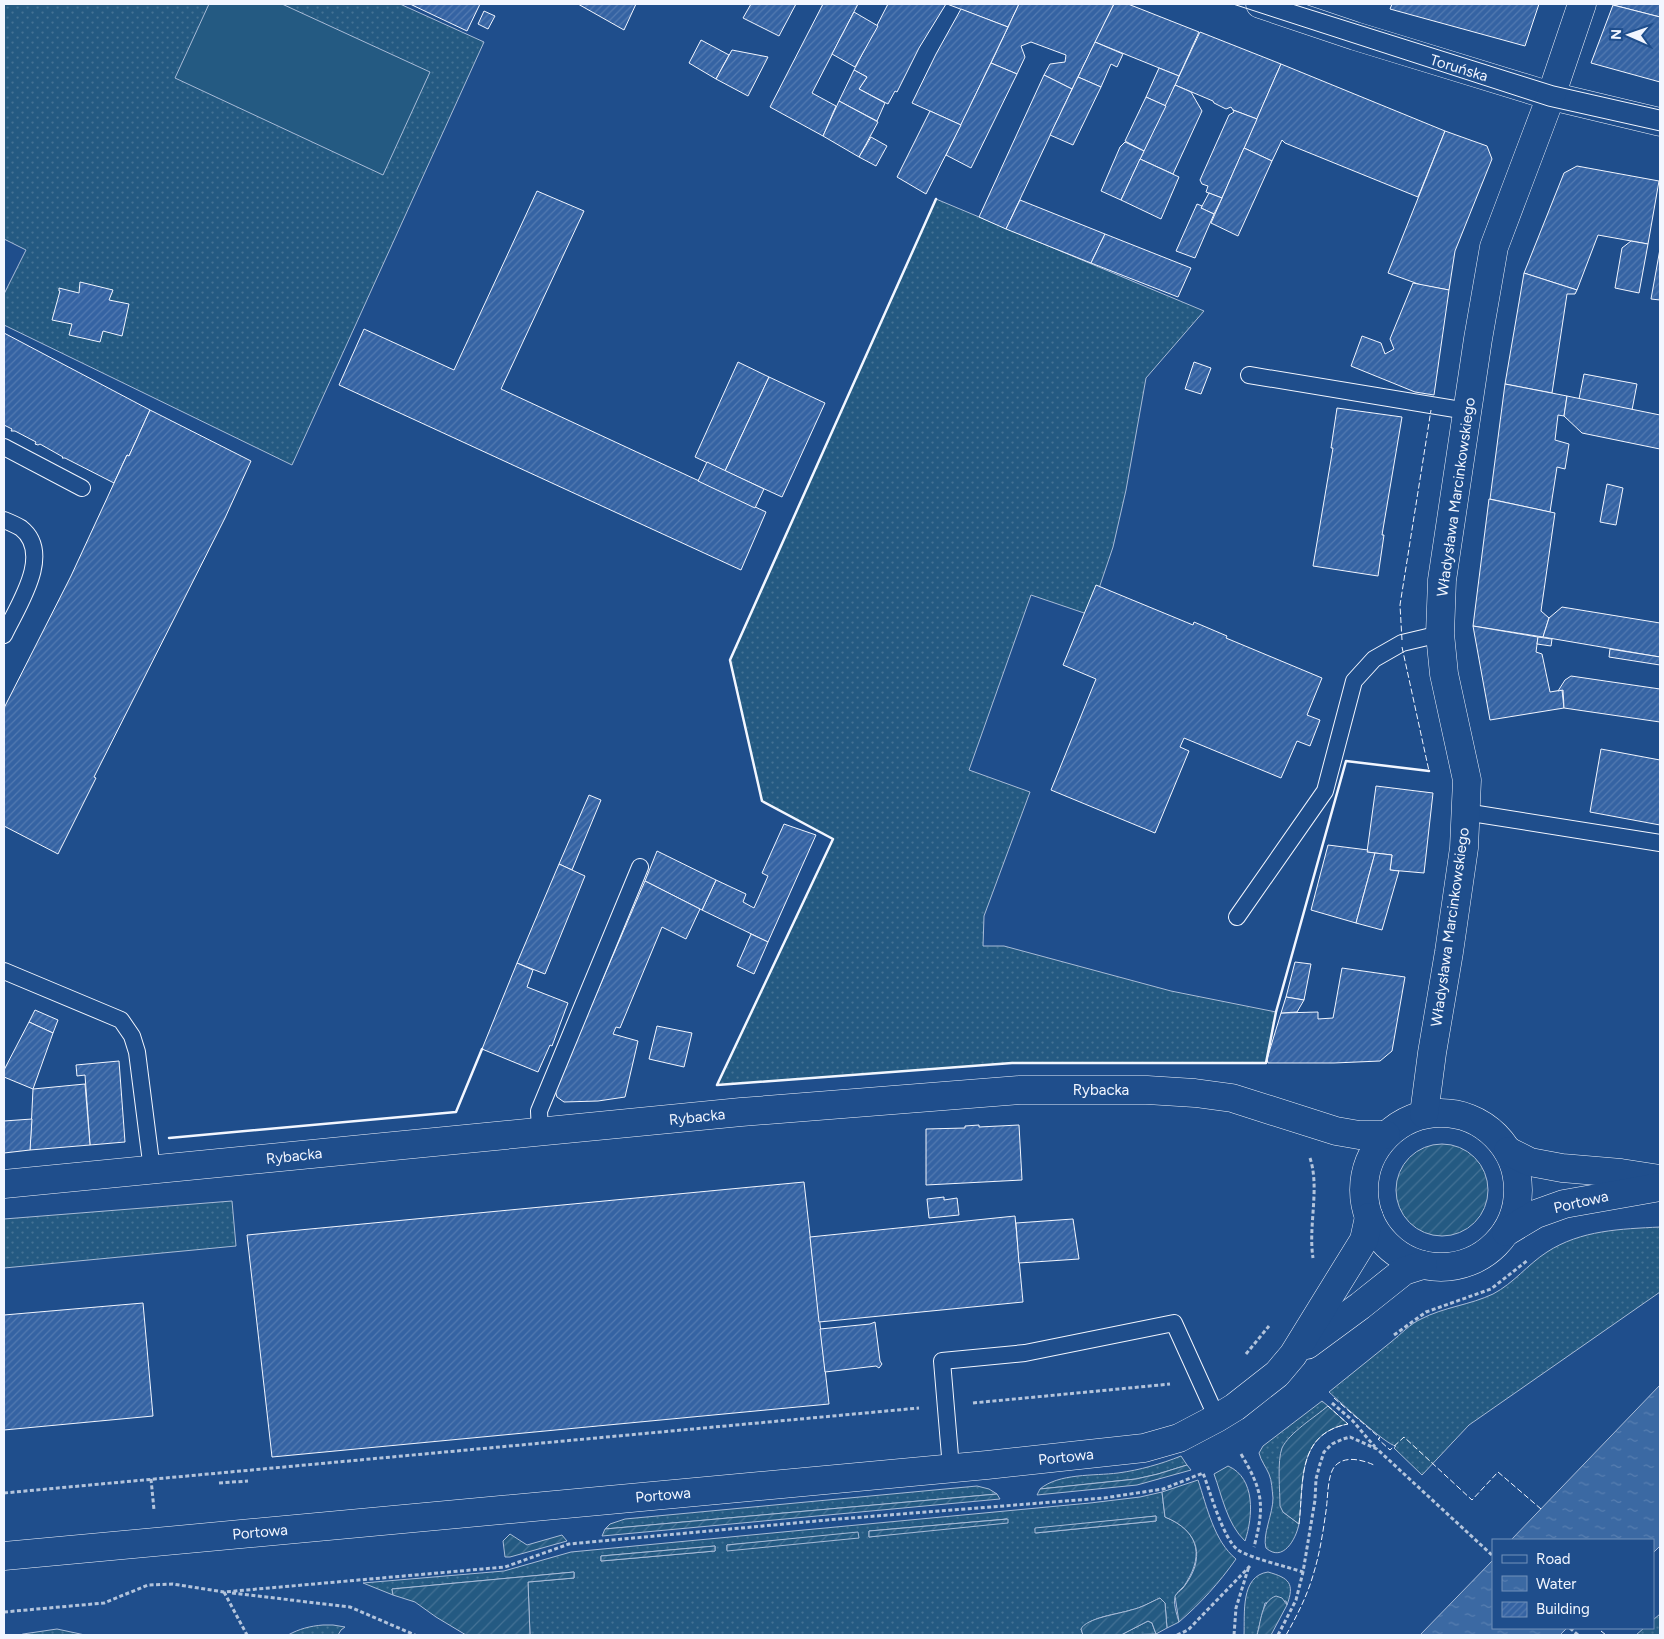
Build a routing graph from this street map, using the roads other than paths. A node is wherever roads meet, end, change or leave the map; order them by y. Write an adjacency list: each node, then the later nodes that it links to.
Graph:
1 (1260, 4): 3 (street, Toruńska)
2 (1582, 4): 3 (street, Władysława Marcinkowskiego)
3 (1551, 96): 4 (street, Toruńska); 6 (street, Władysława Marcinkowskiego)
4 (1660, 122)
5 (1249, 375): 6 (lane)
6 (1467, 411): 11 (street, Władysława Marcinkowskiego)
7 (4, 447): 8 (lane)
8 (82, 488)
9 (4, 520): 10 (lane)
10 (4, 634)
11 (1440, 634): 12 (street, Władysława Marcinkowskiego); 15 (lane)
12 (1465, 812): 13 (lane); 17 (street, Władysława Marcinkowskiego)
13 (1660, 843)
14 (640, 867): 18 (lane)
15 (1237, 917)
16 (4, 971): 21 (lane)
17 (1424, 1114): 19 (street); 20 (street)
18 (540, 1132): 19 (street, Rybacka); 21 (street, Rybacka)
19 (1386, 1135): 25 (street)
20 (1508, 1151): 22 (street, Portowa); 26 (street)
21 (152, 1170): 23 (street, Rybacka)
22 (1660, 1179)
23 (4, 1184)
24 (1660, 1187): 26 (street, Portowa)
25 (1369, 1217): 27 (street); 28 (street, Portowa)
26 (1506, 1232): 27 (street)
27 (1423, 1265): 28 (street, Portowa)
28 (1293, 1355): 29 (street, Portowa)
29 (1217, 1418): 30 (street, Portowa); 30 (lane)
30 (952, 1468): 31 (street, Portowa)
31 (4, 1556)

